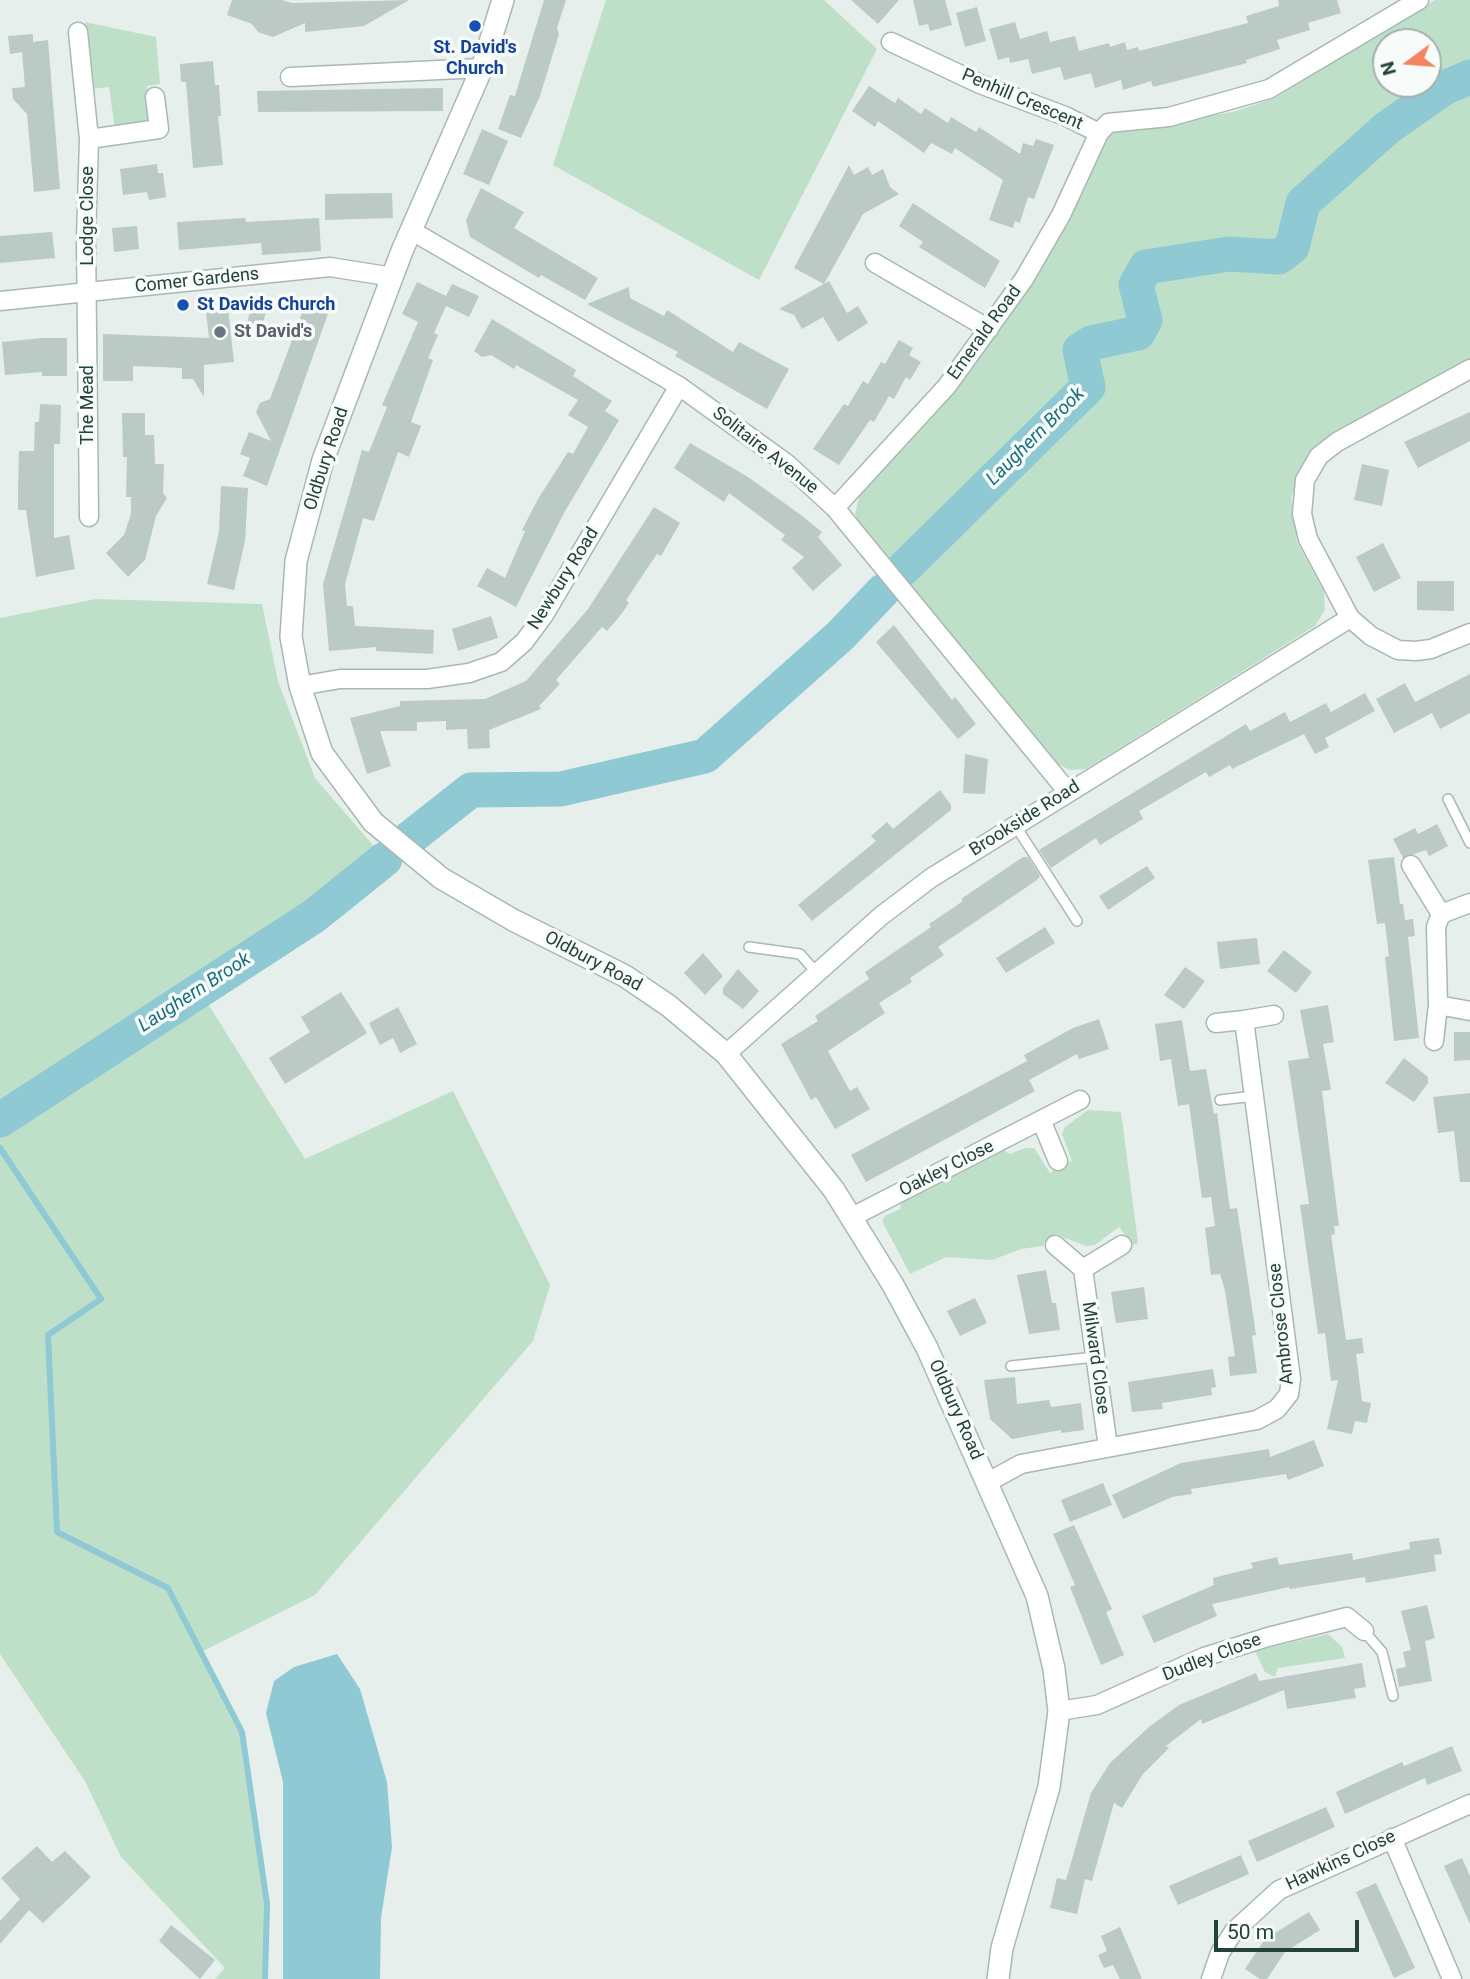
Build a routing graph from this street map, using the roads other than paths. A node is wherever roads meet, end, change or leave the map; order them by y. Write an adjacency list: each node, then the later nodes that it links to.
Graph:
1 (503, 0): 5 (street, Oldbury Road)
2 (1419, 0): 8 (street, Penhill Crescent)
3 (78, 32): 9 (street, Lodge Close)
4 (893, 44): 8 (street, Penhill Crescent)
5 (482, 68): 6 (street); 10 (street, Oldbury Road)
6 (290, 77)
7 (155, 97): 9 (street)
8 (1099, 133): 15 (street, Emerald Road)
9 (89, 139): 13 (street, Lodge Close)
10 (412, 231): 12 (street, Oldbury Road); 17 (street, Solitaire Avenue)
11 (875, 263): 15 (street)
12 (393, 277): 13 (street, Comer Gardens); 22 (street, Oldbury Road)
13 (88, 293): 14 (street, Comer Gardens); 19 (street, The Mead)
14 (0, 301)
15 (989, 329): 18 (street, Emerald Road)
16 (1470, 369): 20 (street)
17 (679, 386): 18 (street, Solitaire Avenue); 22 (street, Newbury Road)
18 (835, 508): 23 (street, Solitaire Avenue)
19 (89, 517)
20 (1350, 618): 21 (street); 23 (street, Brookside Road)
21 (1470, 633)
22 (300, 686): 39 (street, Oldbury Road)
23 (1068, 792): 25 (street, Brookside Road)
24 (1448, 799): 26 (lane)
25 (1015, 825): 30 (lane); 32 (street, Brookside Road)
26 (1470, 843)
27 (1410, 865): 29 (street)
28 (1470, 903): 29 (street)
29 (1441, 914): 33 (street)
30 (1077, 921)
31 (749, 947): 32 (lane)
32 (817, 973): 39 (street, Brookside Road)
33 (1438, 1005): 34 (street); 38 (street)
34 (1470, 1011)
35 (1273, 1015): 36 (street)
36 (1244, 1020): 37 (street); 40 (street, Ambrose Close)
37 (1216, 1023)
38 (1434, 1041)
39 (726, 1054): 45 (street, Oldbury Road)
40 (1254, 1096): 42 (lane); 51 (street, Ambrose Close)
41 (1080, 1100): 43 (street, Oakley Close)
42 (1220, 1100)
43 (1041, 1120): 44 (street); 45 (street, Oakley Close)
44 (1058, 1161)
45 (852, 1217): 52 (street, Oldbury Road)
46 (1055, 1245): 48 (street)
47 (1122, 1245): 48 (street)
48 (1083, 1269): 49 (street, Milward Close)
49 (1095, 1357): 50 (lane); 51 (street, Milward Close)
50 (1012, 1366)
51 (1108, 1447): 52 (street, Ambrose Close)
52 (988, 1482): 55 (street, Oldbury Road)
53 (1363, 1631): 54 (lane); 55 (street, Dudley Close)
54 (1393, 1696)
55 (1059, 1711): 58 (street, Oldbury Road)
56 (1470, 1804): 57 (street, Hawkins Close)
57 (1392, 1838): 59 (street, Hawkins Close); 60 (street)
58 (998, 1979)
59 (1211, 1979)
60 (1452, 1979)

